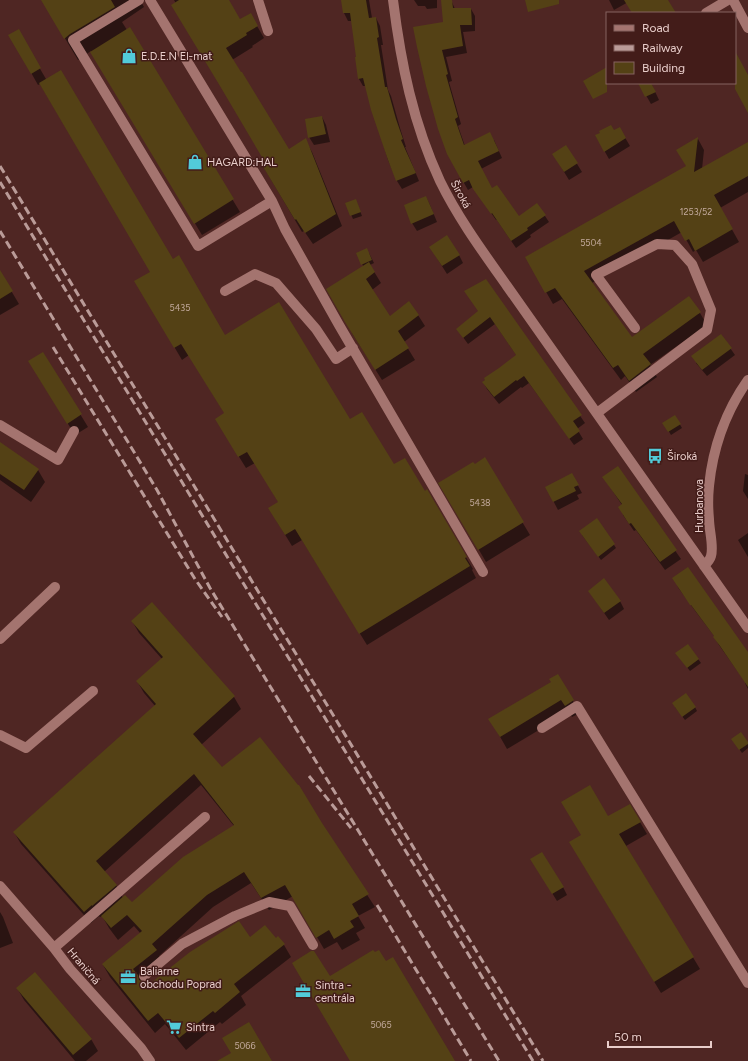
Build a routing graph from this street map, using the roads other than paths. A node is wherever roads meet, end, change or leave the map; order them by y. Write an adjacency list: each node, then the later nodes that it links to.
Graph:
1 (138, 0): 10 (street)
2 (150, 0): 10 (street)
3 (258, 0): 9 (street)
4 (393, 0): 15 (street, Široká)
5 (728, 0): 7 (street)
6 (733, 0): 8 (street)
7 (708, 12)
8 (748, 28)
9 (268, 30)
10 (272, 201): 13 (street)
11 (225, 291): 13 (street)
12 (635, 328): 15 (street)
13 (353, 348): 19 (street)
14 (748, 380): 18 (street, Hurbanova)
15 (597, 413): 18 (street, Široká)
16 (0, 425): 17 (street)
17 (74, 431)
18 (704, 566): 21 (street, Široká)
19 (483, 572)
20 (55, 587): 22 (street)
21 (748, 628)
22 (0, 639)
23 (93, 691): 25 (street)
24 (542, 728): 31 (street)
25 (0, 735)
26 (205, 817): 29 (street)
27 (0, 886): 29 (street, Hraničná)
28 (313, 945): 30 (street)
29 (54, 948): 32 (street, Hraničná)
30 (144, 976)
31 (748, 983)
32 (150, 1061)

